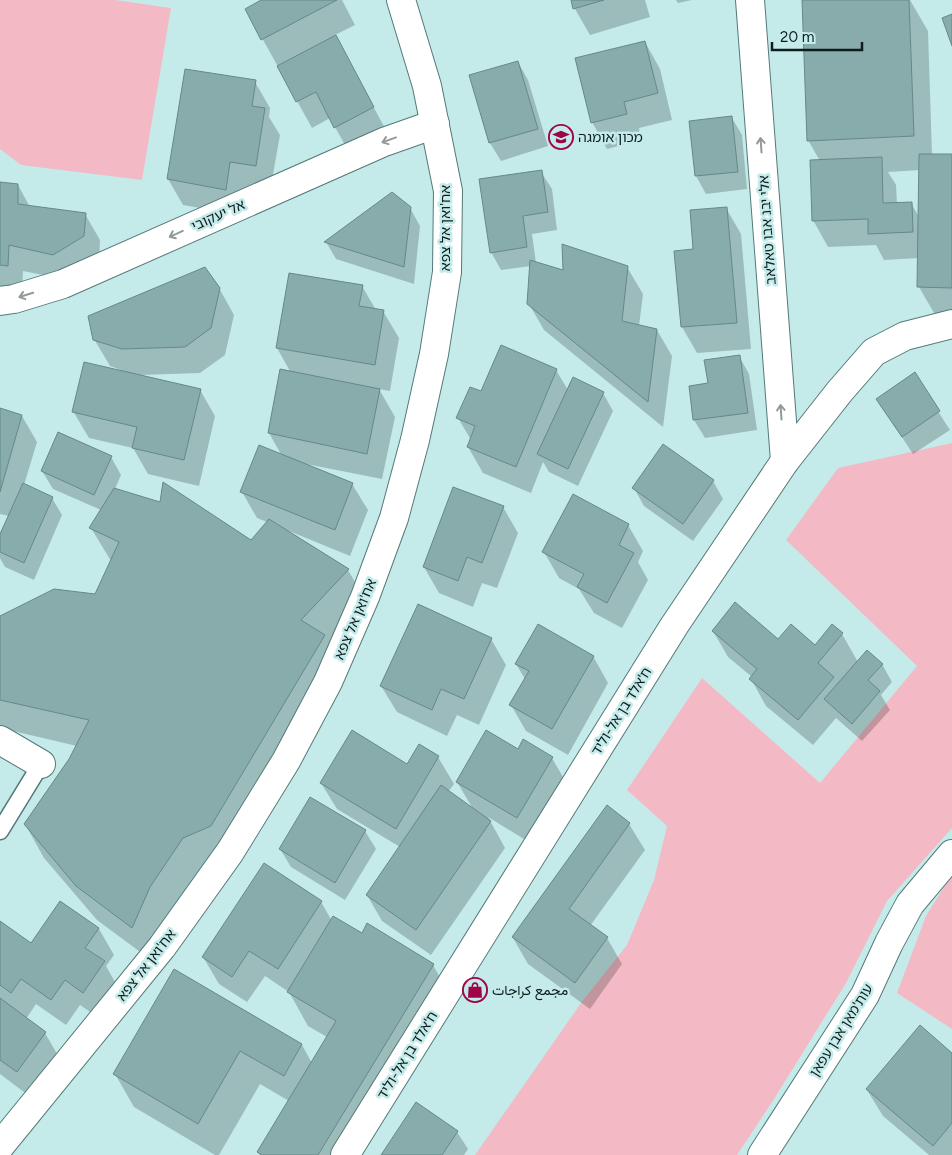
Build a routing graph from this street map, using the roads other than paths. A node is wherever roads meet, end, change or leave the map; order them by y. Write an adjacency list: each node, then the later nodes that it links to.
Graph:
1 (401, 0): 3 (street, אח'ואן אל צפא)
2 (750, 0): 6 (street, אלי יבנ אבו טאלאב, one-way to 2)
3 (435, 124): 4 (street, אל יעקובי, one-way to 4); 11 (street, אח'ואן אל צפא)
4 (0, 301)
5 (952, 324): 6 (street, ח'אלד בן אל-וליד)
6 (785, 461): 12 (street, ח'אלד בן אל-וליד)
7 (0, 740): 8 (street)
8 (41, 764): 9 (lane)
9 (0, 830)
10 (952, 854): 13 (street, עות'מאן אבן עפאן)
11 (0, 1146)
12 (345, 1155)
13 (762, 1155)

